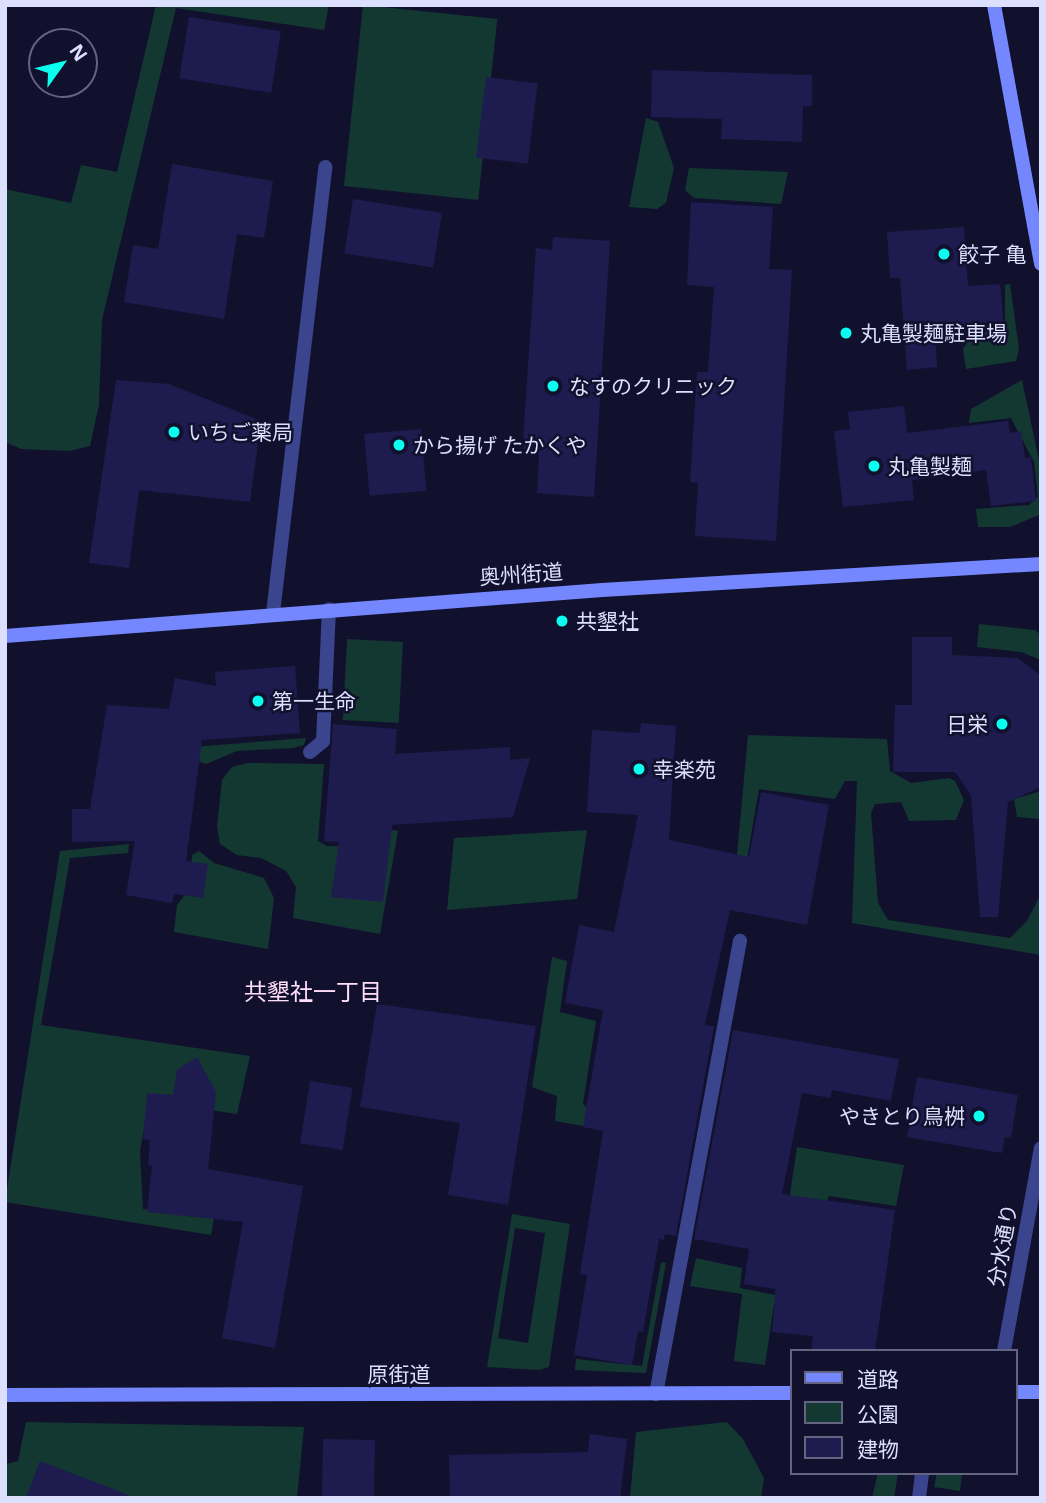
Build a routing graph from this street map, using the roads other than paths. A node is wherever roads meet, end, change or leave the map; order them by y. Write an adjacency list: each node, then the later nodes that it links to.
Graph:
1 (994, 5): 3 (street)
2 (325, 167): 6 (street)
3 (1041, 264)
4 (1041, 564): 5 (street, 奥州街道)
5 (329, 609): 6 (street, 奥州街道); 8 (street)
6 (273, 614): 7 (street, 奥州街道)
7 (5, 636)
8 (310, 752)
9 (740, 941): 15 (street)
10 (1041, 1148): 11 (street, 分水通り)
11 (1004, 1349)
12 (1018, 1392): 13 (street)
13 (1041, 1392)
14 (790, 1393): 15 (street, 原街道)
15 (656, 1394): 16 (street, 原街道)
16 (5, 1395)
17 (922, 1475): 18 (street)
18 (919, 1498)

